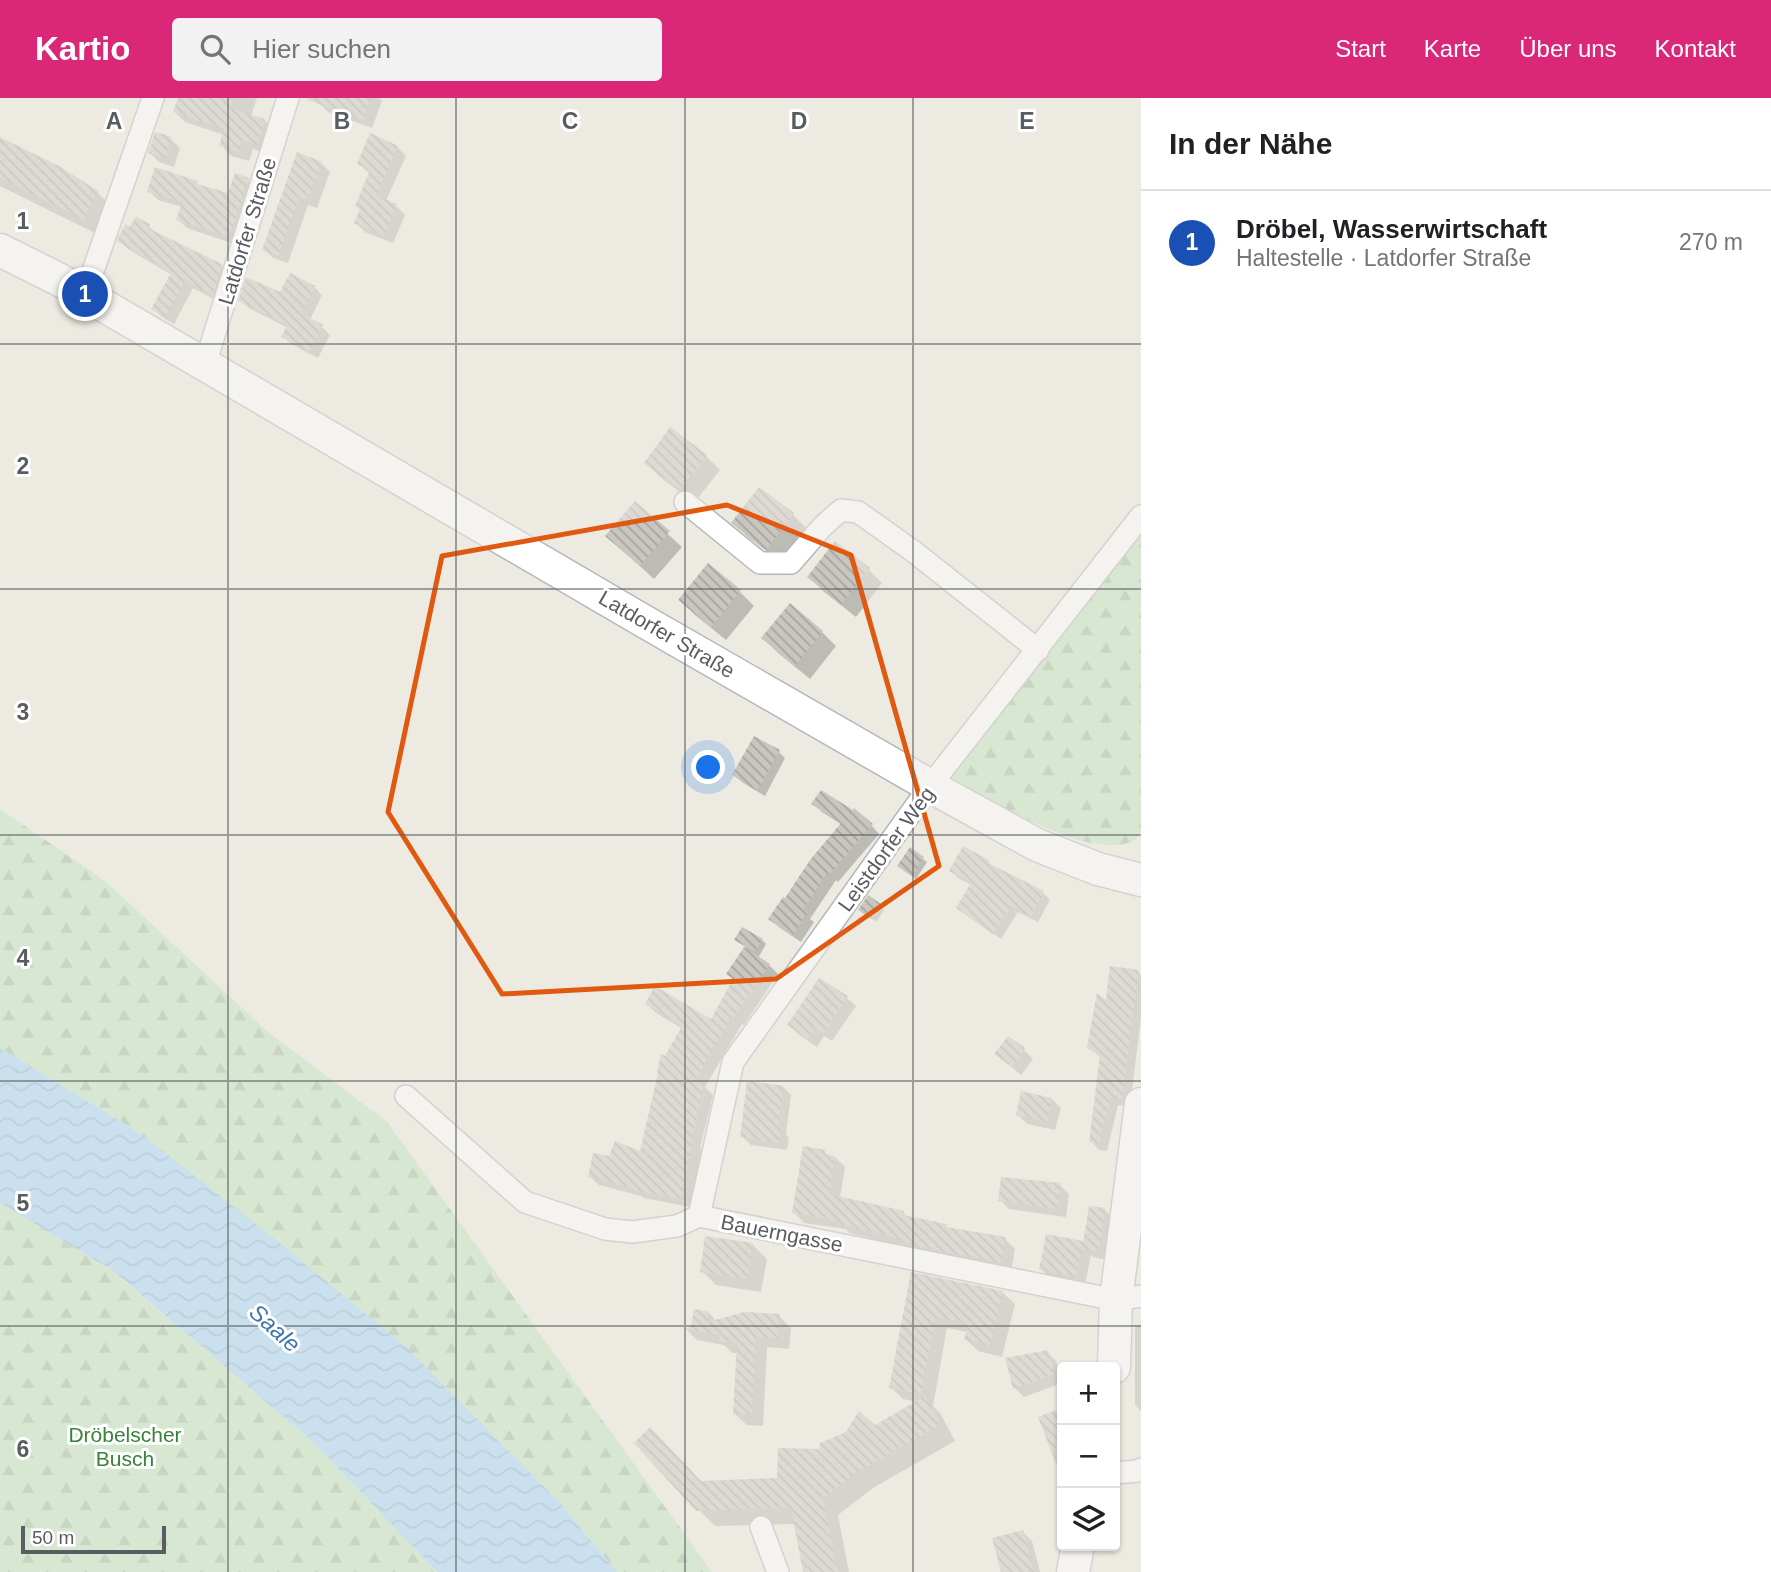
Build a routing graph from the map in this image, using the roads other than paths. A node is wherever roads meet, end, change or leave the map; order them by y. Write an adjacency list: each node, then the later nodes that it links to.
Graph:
1 (153, 98): 4 (street)
2 (288, 98): 5 (street, Latdorfer Straße)
3 (0, 250): 4 (main road, Latdorfer Straße)
4 (73, 287): 5 (main road, Latdorfer Straße)
5 (205, 364): 9 (main road, Latdorfer Straße)
6 (685, 502): 8 (street)
7 (1141, 516): 8 (street, Leistdorfer Weg)
8 (1038, 650): 9 (street, Leistdorfer Weg)
9 (930, 786): 10 (main road, Latdorfer Straße); 13 (street, Leistdorfer Weg)
10 (1141, 880)
11 (406, 1096): 13 (street, Bauerngasse)
12 (1141, 1104): 14 (main road)
13 (699, 1216): 14 (street, Bauerngasse)
14 (1128, 1298): 15 (main road)
15 (1115, 1362)
16 (1141, 1469): 17 (street)
17 (1120, 1473)
18 (761, 1527): 20 (street)
19 (1077, 1551): 21 (main road)
20 (778, 1572)
21 (1073, 1572)

